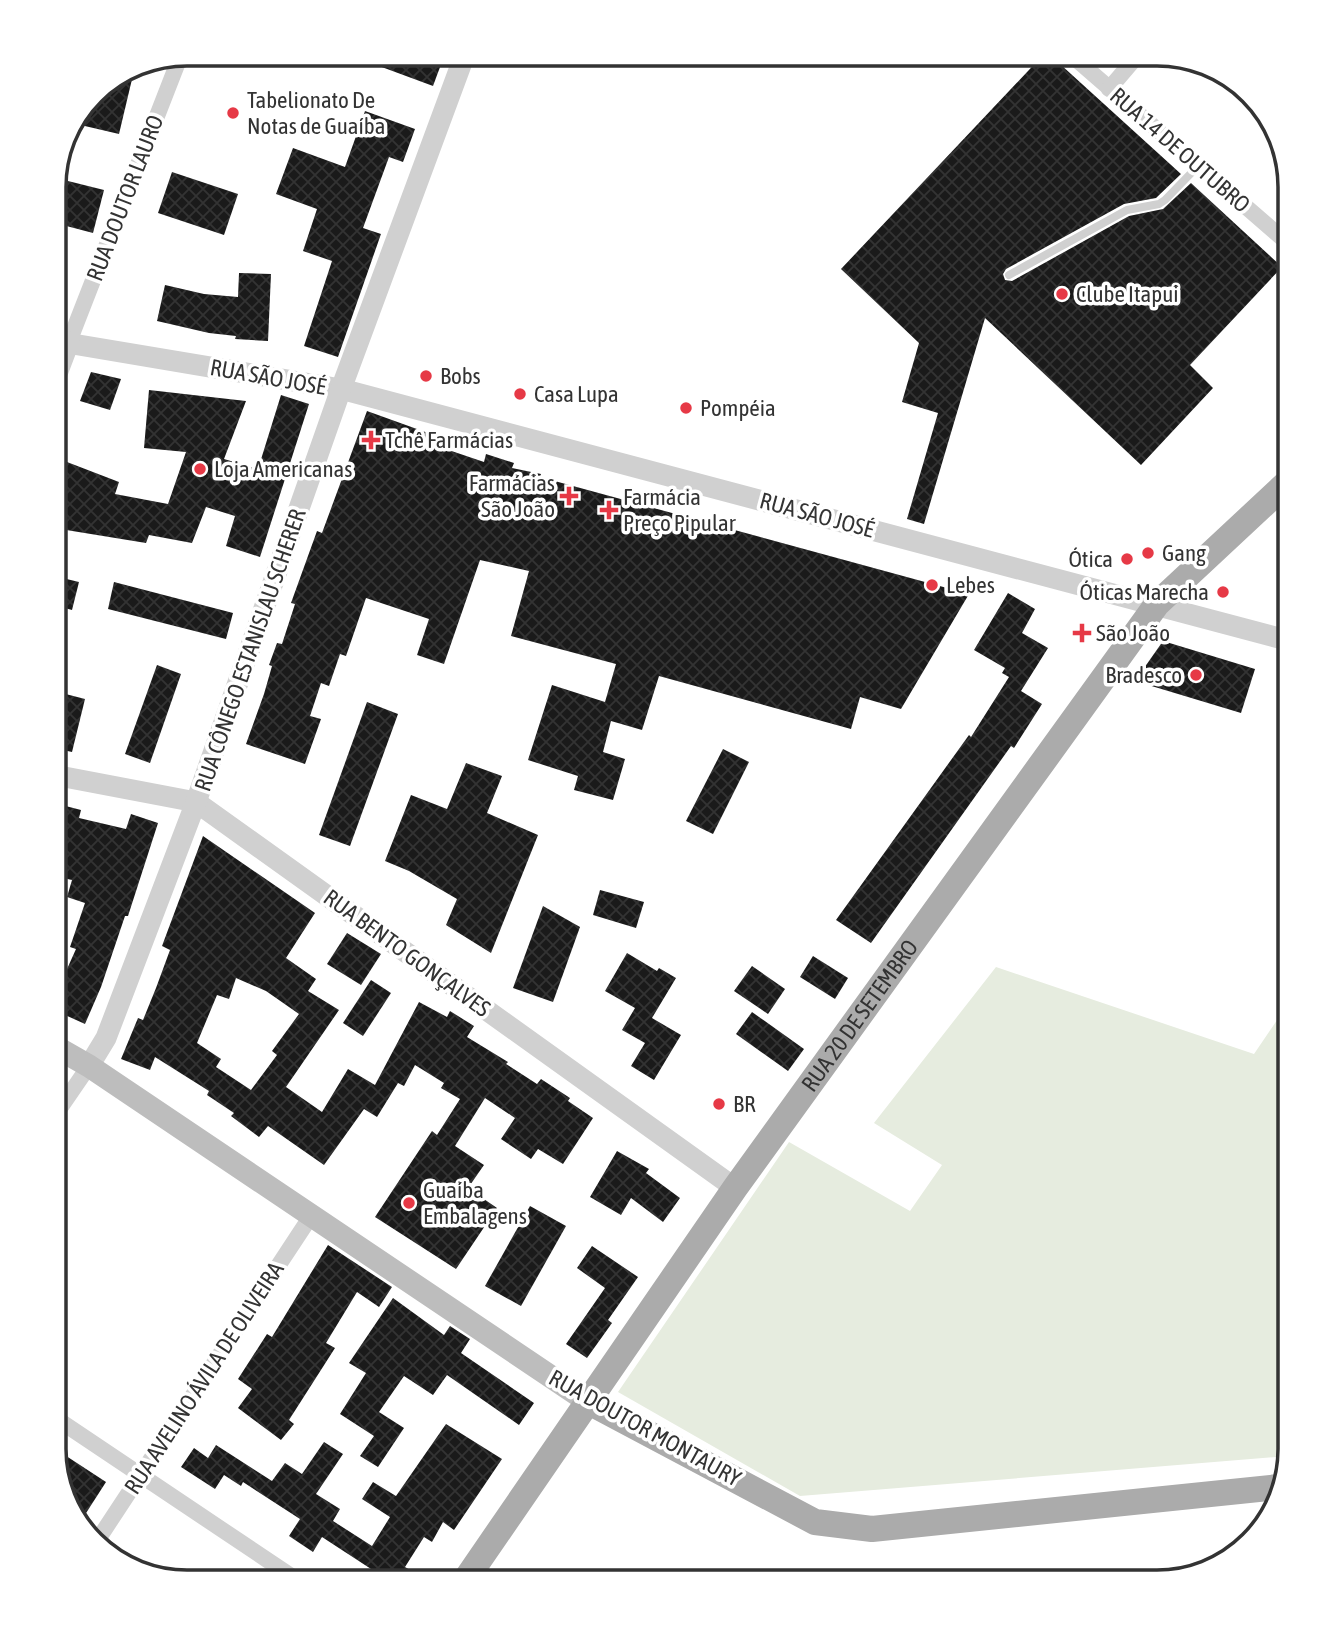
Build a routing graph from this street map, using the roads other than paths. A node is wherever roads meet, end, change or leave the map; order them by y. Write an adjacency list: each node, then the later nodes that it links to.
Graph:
1 (460, 66): 11 (street, RUA CÔNEGO ESTANISLAU SCHERER)
2 (1084, 67): 5 (street, RUA 14 DE OUTUBRO)
3 (1127, 67): 5 (street)
4 (172, 68): 9 (street, RUA DOUTOR LAURO)
5 (1109, 89): 6 (street, RUA 14 DE OUTUBRO)
6 (1198, 166): 7 (street, RUA 14 DE OUTUBRO); 8 (lane)
7 (1278, 235)
8 (1009, 275)
9 (67, 329)
10 (67, 342): 11 (street, RUA SÃO JOSÉ)
11 (341, 389): 13 (street, RUA SÃO JOSÉ); 16 (street, RUA CÔNEGO ESTANISLAU SCHERER)
12 (1278, 491): 13 (main road, RUA 20 DE SETEMBRO)
13 (1157, 604): 14 (street, RUA SÃO JOSÉ); 20 (main road, RUA 20 DE SETEMBRO)
14 (1278, 638)
15 (67, 777): 16 (street, RUA BENTO GONÇALVES)
16 (196, 802): 18 (street, RUA CÔNEGO ESTANISLAU SCHERER); 20 (street, RUA BENTO GONÇALVES)
17 (66, 1053): 18 (main road, RUA DOUTOR MONTAURY)
18 (89, 1066): 19 (street, RUA CÔNEGO ESTANISLAU SCHERER); 21 (main road, RUA DOUTOR MONTAURY)
19 (66, 1099)
20 (735, 1188): 22 (main road, RUA 20 DE SETEMBRO)
21 (311, 1216): 22 (main road, RUA DOUTOR MONTAURY); 24 (street, RUA AVELINO ÁVILA DE OLIVEIRA)
22 (587, 1401): 25 (main road, RUA DOUTOR MONTAURY); 28 (main road, RUA 20 DE SETEMBRO)
23 (66, 1424): 24 (street)
24 (140, 1475): 26 (street, RUA AVELINO ÁVILA DE OLIVEIRA); 27 (street)
25 (1270, 1488)
26 (102, 1533)
27 (282, 1570)
28 (472, 1570)

